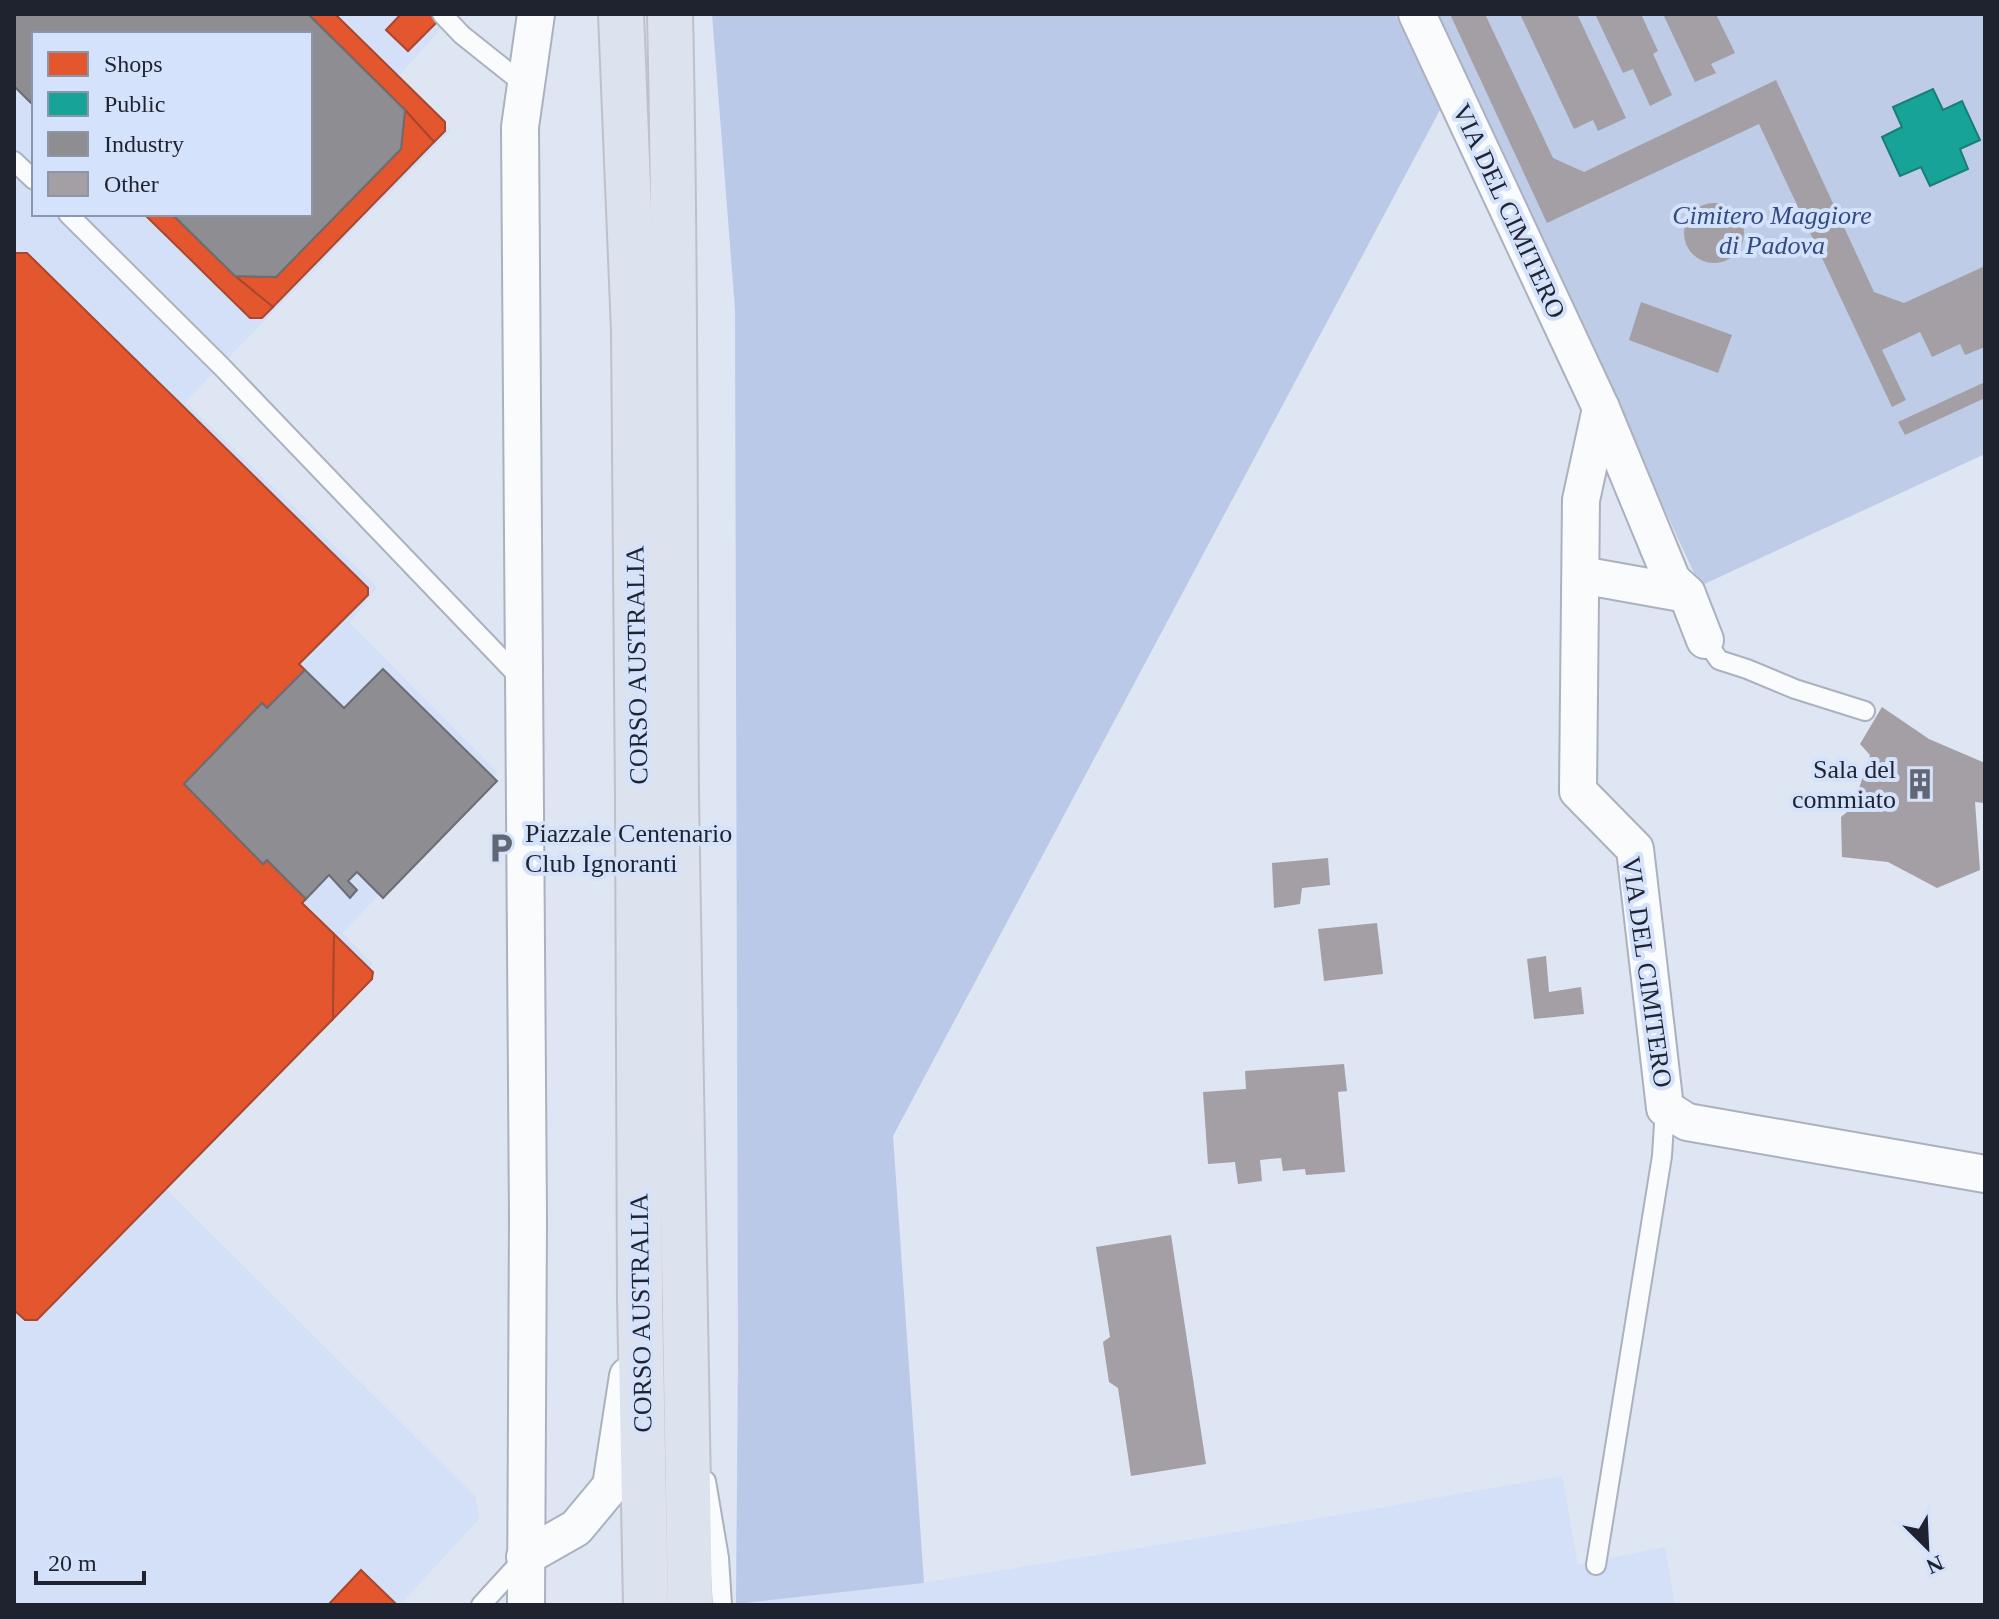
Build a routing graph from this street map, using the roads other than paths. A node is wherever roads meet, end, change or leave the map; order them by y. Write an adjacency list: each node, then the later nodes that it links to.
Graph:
1 (442, 14): 6 (lane)
2 (536, 14): 6 (street)
3 (621, 14): 18 (highway, CORSO AUSTRALIA)
4 (670, 14): 19 (highway, CORSO AUSTRALIA)
5 (1417, 14): 10 (street, VIA DEL CIMITERO)
6 (526, 86): 14 (street)
7 (14, 161): 8 (lane)
8 (32, 178)
9 (70, 216): 14 (lane)
10 (1601, 408): 11 (street, VIA DEL CIMITERO); 12 (street, VIA DEL CIMITERO)
11 (1581, 575): 12 (street); 16 (street, VIA DEL CIMITERO)
12 (1687, 594): 13 (street, VIA DEL CIMITERO)
13 (1705, 640): 15 (lane)
14 (524, 682): 20 (street)
15 (1865, 711)
16 (1665, 1108): 17 (street, VIA DEL CIMITERO); 21 (lane)
17 (1985, 1174)
18 (640, 1300): 20 (street); 24 (highway, CORSO AUSTRALIA)
19 (683, 1347): 25 (highway, CORSO AUSTRALIA); 26 (lane)
20 (525, 1557): 22 (lane); 23 (street)
21 (1596, 1565)
22 (481, 1605)
23 (526, 1605)
24 (646, 1605)
25 (690, 1605)
26 (722, 1605)

